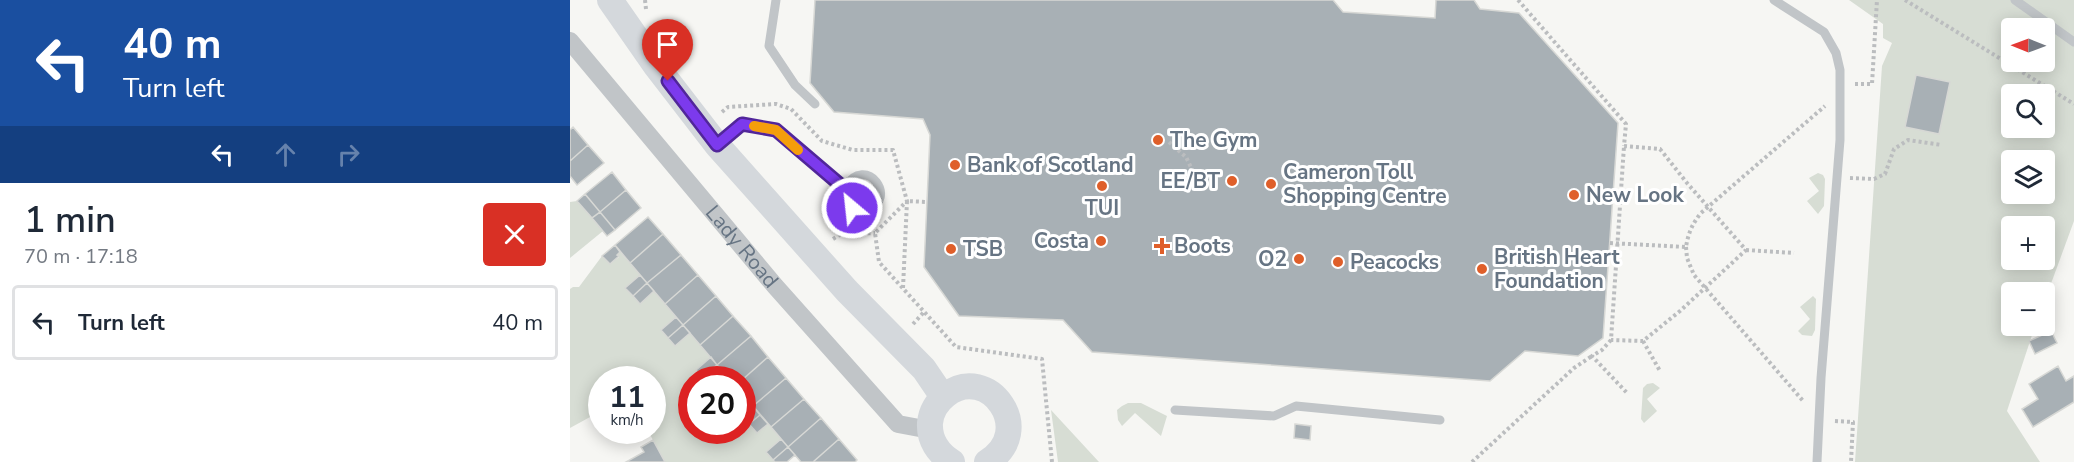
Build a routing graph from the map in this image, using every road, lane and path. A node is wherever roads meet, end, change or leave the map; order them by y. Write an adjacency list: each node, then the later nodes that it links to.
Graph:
1 (593, 0): 11 (street)
2 (610, 0): 11 (street)
3 (776, 0): 14 (lane)
4 (1518, 0): 20 (path)
5 (1774, 0): 21 (lane)
6 (1877, 0): 12 (path)
7 (1905, 0): 15 (path)
8 (2015, 0): 10 (lane)
9 (570, 41): 45 (street, Lady Road)
10 (2074, 42)
11 (656, 66): 18 (street)
12 (1851, 85)
13 (1829, 102): 26 (path)
14 (815, 104)
15 (2074, 104)
16 (728, 107): 24 (path)
17 (1169, 142): 22 (path)
18 (717, 145): 23 (lane); 41 (street)
19 (1942, 145): 21 (path)
20 (1624, 146): 26 (path); 30 (path)
21 (1836, 178): 43 (lane)
22 (1198, 182)
23 (844, 188): 23 (lane)
24 (907, 201): 25 (path); 27 (path); 34 (path)
25 (927, 202)
26 (1708, 207): 31 (path); 32 (path)
27 (875, 233): 28 (path); 34 (path)
28 (841, 234)
29 (1610, 243): 30 (path)
30 (1618, 243): 31 (path); 36 (path)
31 (1686, 248): 35 (path)
32 (1746, 250): 33 (path); 35 (path)
33 (1794, 253)
34 (903, 289): 47 (path)
35 (1705, 289): 37 (path); 43 (path)
36 (1611, 340): 37 (path); 38 (path)
37 (1643, 341): 39 (path)
38 (1593, 356): 40 (path); 48 (path)
39 (1660, 371)
40 (1628, 394)
41 (943, 397): 45 (street, Lady Road); 46 (street)
42 (1175, 410): 44 (lane)
43 (1819, 414): 49 (lane); 50 (path)
44 (1440, 420)
45 (939, 450)
46 (1000, 456)
47 (1052, 462)
48 (1472, 462)
49 (1817, 462)
50 (1851, 462)

